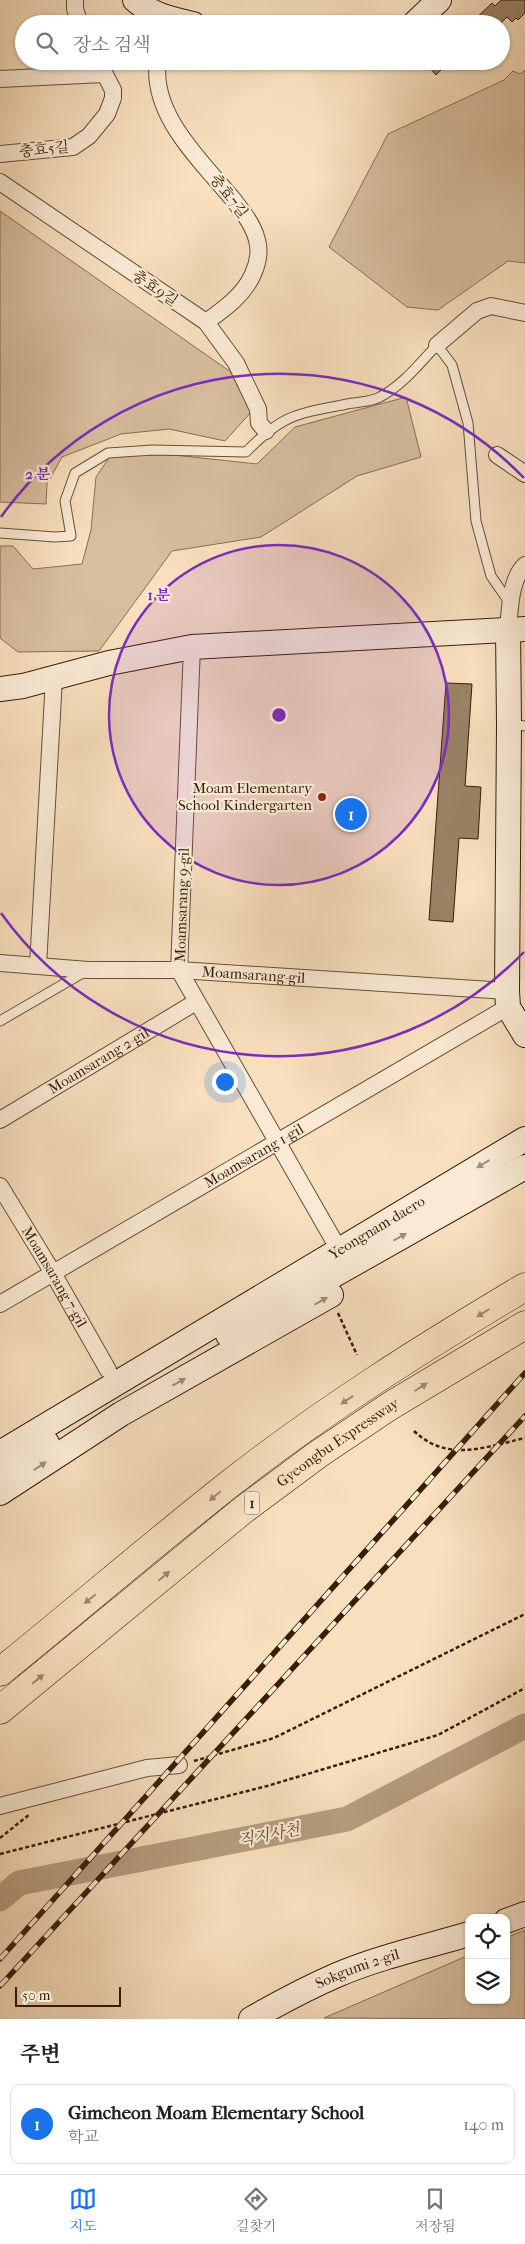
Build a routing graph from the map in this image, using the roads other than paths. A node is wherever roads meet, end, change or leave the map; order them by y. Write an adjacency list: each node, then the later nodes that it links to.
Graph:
1 (75, 0): 4 (street)
2 (135, 0): 5 (main road)
3 (439, 0): 6 (main road)
4 (77, 15)
5 (156, 15)
6 (423, 15)
7 (83, 70): 10 (street)
8 (102, 70): 11 (street, 충효5길)
9 (158, 70): 14 (street, 충효7길)
10 (0, 79)
11 (0, 154)
12 (0, 182): 14 (street, 충효9길)
13 (525, 313): 15 (street)
14 (206, 322): 16 (street, 충효9길)
15 (437, 345): 16 (lane); 21 (lane)
16 (266, 431): 19 (lane)
17 (497, 455): 18 (street)
18 (525, 474)
19 (0, 533)
20 (525, 565): 21 (street)
21 (511, 605): 22 (street)
22 (516, 629): 23 (main road); 26 (main road)
23 (192, 647): 24 (main road); 31 (street, Moamsarang 9-gil)
24 (54, 678): 25 (main road); 29 (street)
25 (0, 689)
26 (517, 725): 27 (main road)
27 (517, 837): 32 (main road)
28 (0, 963): 29 (street, Moamsarang-gil)
29 (38, 966): 30 (street, Moamsarang-gil)
30 (88, 970): 31 (street, Moamsarang-gil); 34 (lane)
31 (179, 970): 32 (street, Moamsarang-gil); 33 (street, Moamsarang 9-gil)
32 (508, 999): 35 (main road); 38 (street, Moamsarang 1-gil)
33 (196, 1002): 36 (street, Moamsarang 2-gil); 38 (street, Moamsarang 9-gil)
34 (0, 1021)
35 (525, 1034)
36 (0, 1120)
37 (525, 1139): 42 (main road, Yeongnam-daero, one-way to 42)
38 (277, 1142): 41 (street, Moamsarang 9-gil); 43 (street, Moamsarang 1-gil)
39 (525, 1167): 42 (main road, Yeongnam-daero, one-way to 39)
40 (0, 1186): 43 (street, Moamsarang 7-gil)
41 (334, 1241): 42 (main road); 48 (main road)
42 (369, 1244): 46 (main road, Yeongnam-daero); 52 (main road, one-way to 42)
43 (53, 1274): 45 (street, Moamsarang 1-gil); 48 (street, Moamsarang 7-gil)
44 (525, 1287): 53 (highway, Gyeongbu Expressway / 1, one-way to 53)
45 (0, 1304)
46 (232, 1323): 50 (main road); 51 (main road)
47 (525, 1325): 54 (highway, Gyeongbu Expressway / 1, one-way to 47)
48 (108, 1370): 49 (main road)
49 (0, 1435)
50 (0, 1453)
51 (0, 1474)
52 (0, 1493)
53 (0, 1672)
54 (0, 1710)
55 (179, 1766): 56 (street)
56 (0, 1806)
57 (525, 1914): 58 (main road)
58 (510, 1920)
59 (465, 1935): 60 (main road, Sokgumi 2-gil)
60 (251, 2019)

